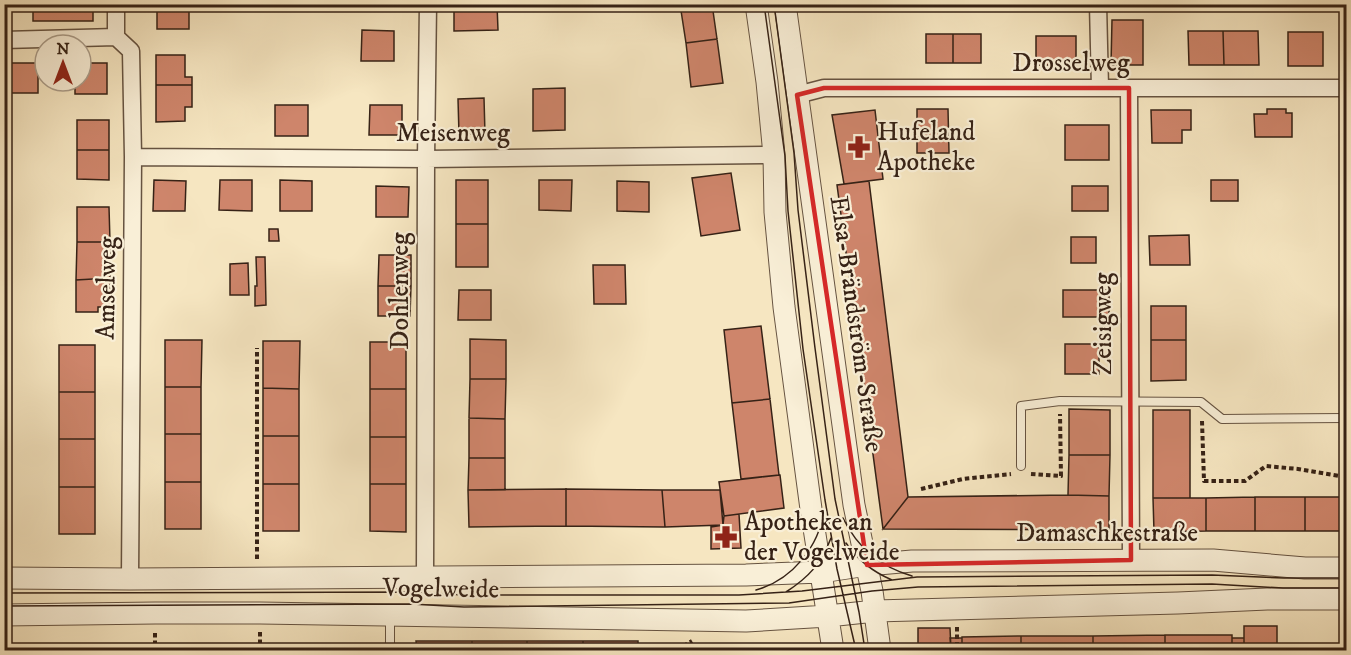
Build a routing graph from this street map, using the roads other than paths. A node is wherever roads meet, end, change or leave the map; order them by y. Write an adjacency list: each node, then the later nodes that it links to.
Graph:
1 (116, 4): 6 (street)
2 (428, 4): 14 (street, Dohlenweg)
3 (756, 4): 12 (street)
4 (785, 4): 11 (street, Elsa-Brändström-Straße)
5 (1098, 4): 8 (street)
6 (116, 37): 7 (street); 13 (street, Amselweg)
7 (4, 40)
8 (1100, 88): 9 (street, Drosselweg); 11 (street, Drosselweg)
9 (1129, 88): 10 (street, Drosselweg); 15 (street, Zeisigweg)
10 (1347, 88)
11 (797, 95): 19 (street, Elsa-Brändström-Straße)
12 (774, 155): 14 (street, Meisenweg); 21 (street)
13 (133, 157): 14 (street, Meisenweg); 24 (street, Amselweg)
14 (426, 159): 22 (street, Dohlenweg)
15 (1129, 401): 16 (lane); 17 (lane); 18 (street, Zeisigweg)
16 (1347, 418)
17 (1021, 466)
18 (1131, 560): 19 (street, Damaschkestraße); 20 (street, Damaschkestraße)
19 (867, 565): 21 (street, Vogelweide); 26 (street, Elsa-Brändström-Straße)
20 (1347, 568)
21 (821, 572): 22 (street, Vogelweide); 29 (street)
22 (424, 577): 24 (street, Vogelweide)
23 (4, 578): 24 (street, Vogelweide)
24 (129, 579)
25 (1347, 599): 26 (street)
26 (875, 610): 29 (street, Vogelweide); 32 (street, Elsa-Brändström-Straße)
27 (4, 615): 28 (street, Vogelweide)
28 (390, 615): 29 (street, Vogelweide); 30 (lane)
29 (828, 616): 31 (street)
30 (390, 651)
31 (833, 651)
32 (880, 651)

